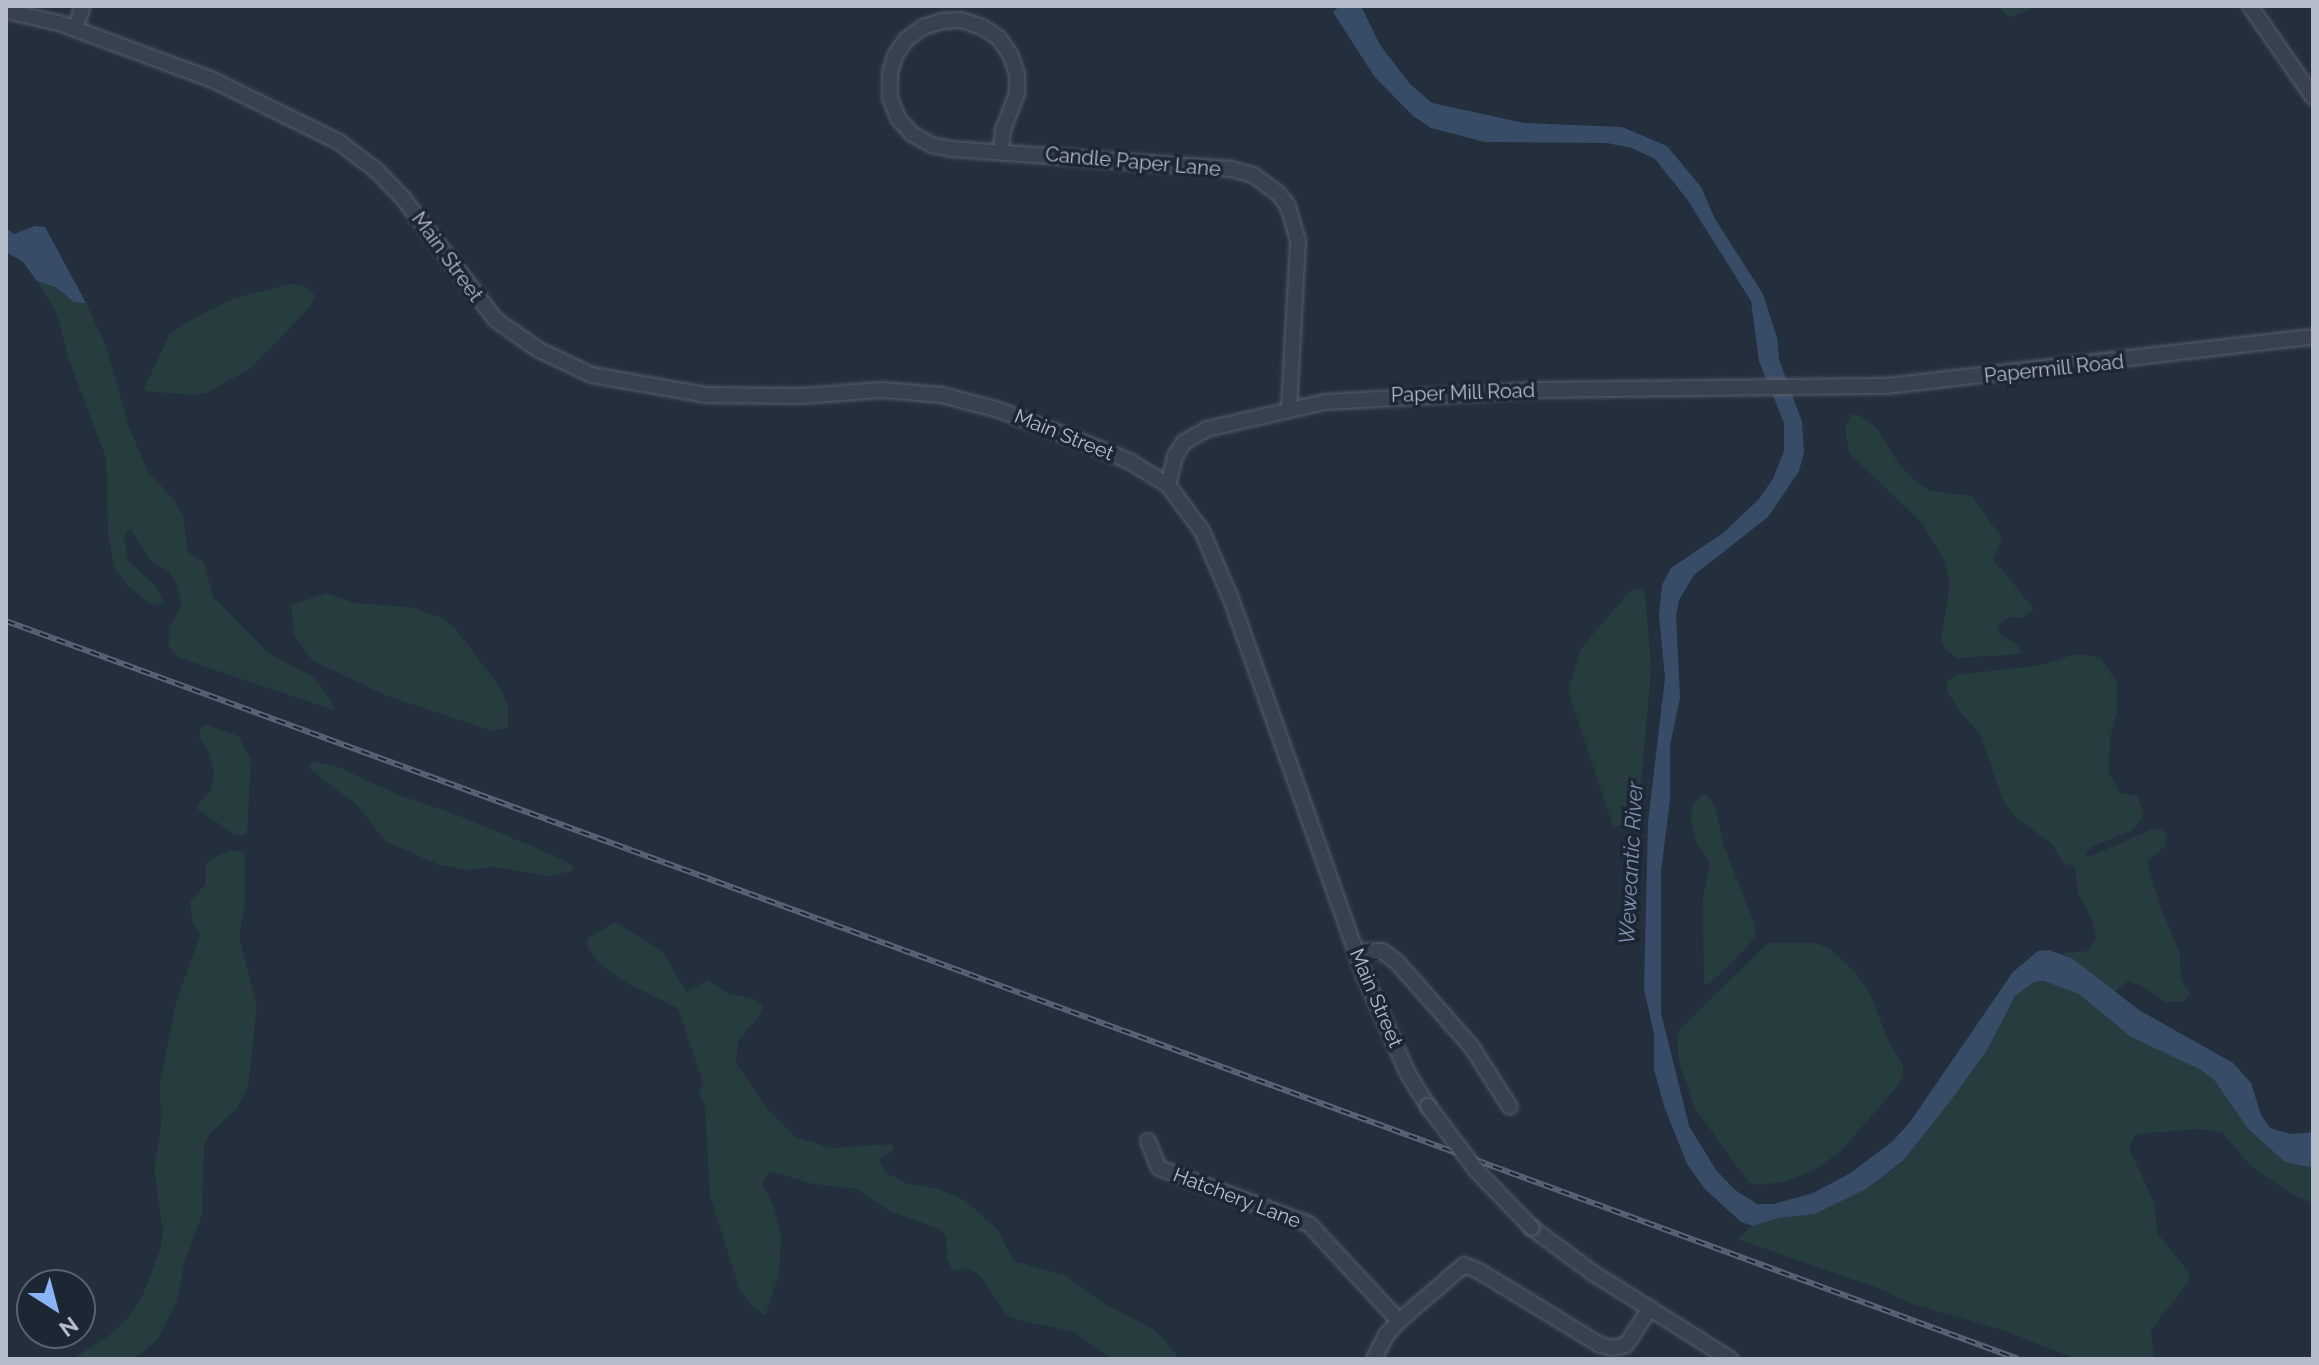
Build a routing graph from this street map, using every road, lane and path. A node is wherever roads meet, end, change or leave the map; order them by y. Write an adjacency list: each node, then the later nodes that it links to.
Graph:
1 (83, 6): 5 (street)
2 (2250, 6): 6 (street)
3 (6, 11): 4 (street, Main Street)
4 (42, 13): 5 (street, Main Street)
5 (75, 29): 11 (street, Main Street)
6 (2313, 97)
7 (1001, 151): 7 (street, Candle Paper Lane); 10 (street, Candle Paper Lane)
8 (2313, 337): 9 (street, Papermill Road)
9 (1795, 386): 10 (street, Paper Mill Road)
10 (1289, 409): 11 (street, Paper Mill Road)
11 (1168, 485): 12 (street, Main Street)
12 (1356, 952): 13 (street); 15 (street, Main Street, bridge)
13 (1510, 1107)
14 (1148, 1141): 16 (street, Hatchery Lane)
15 (1650, 1308): 16 (street); 18 (street, Main Street)
16 (1399, 1321): 17 (street)
17 (1374, 1359)
18 (1730, 1359)

